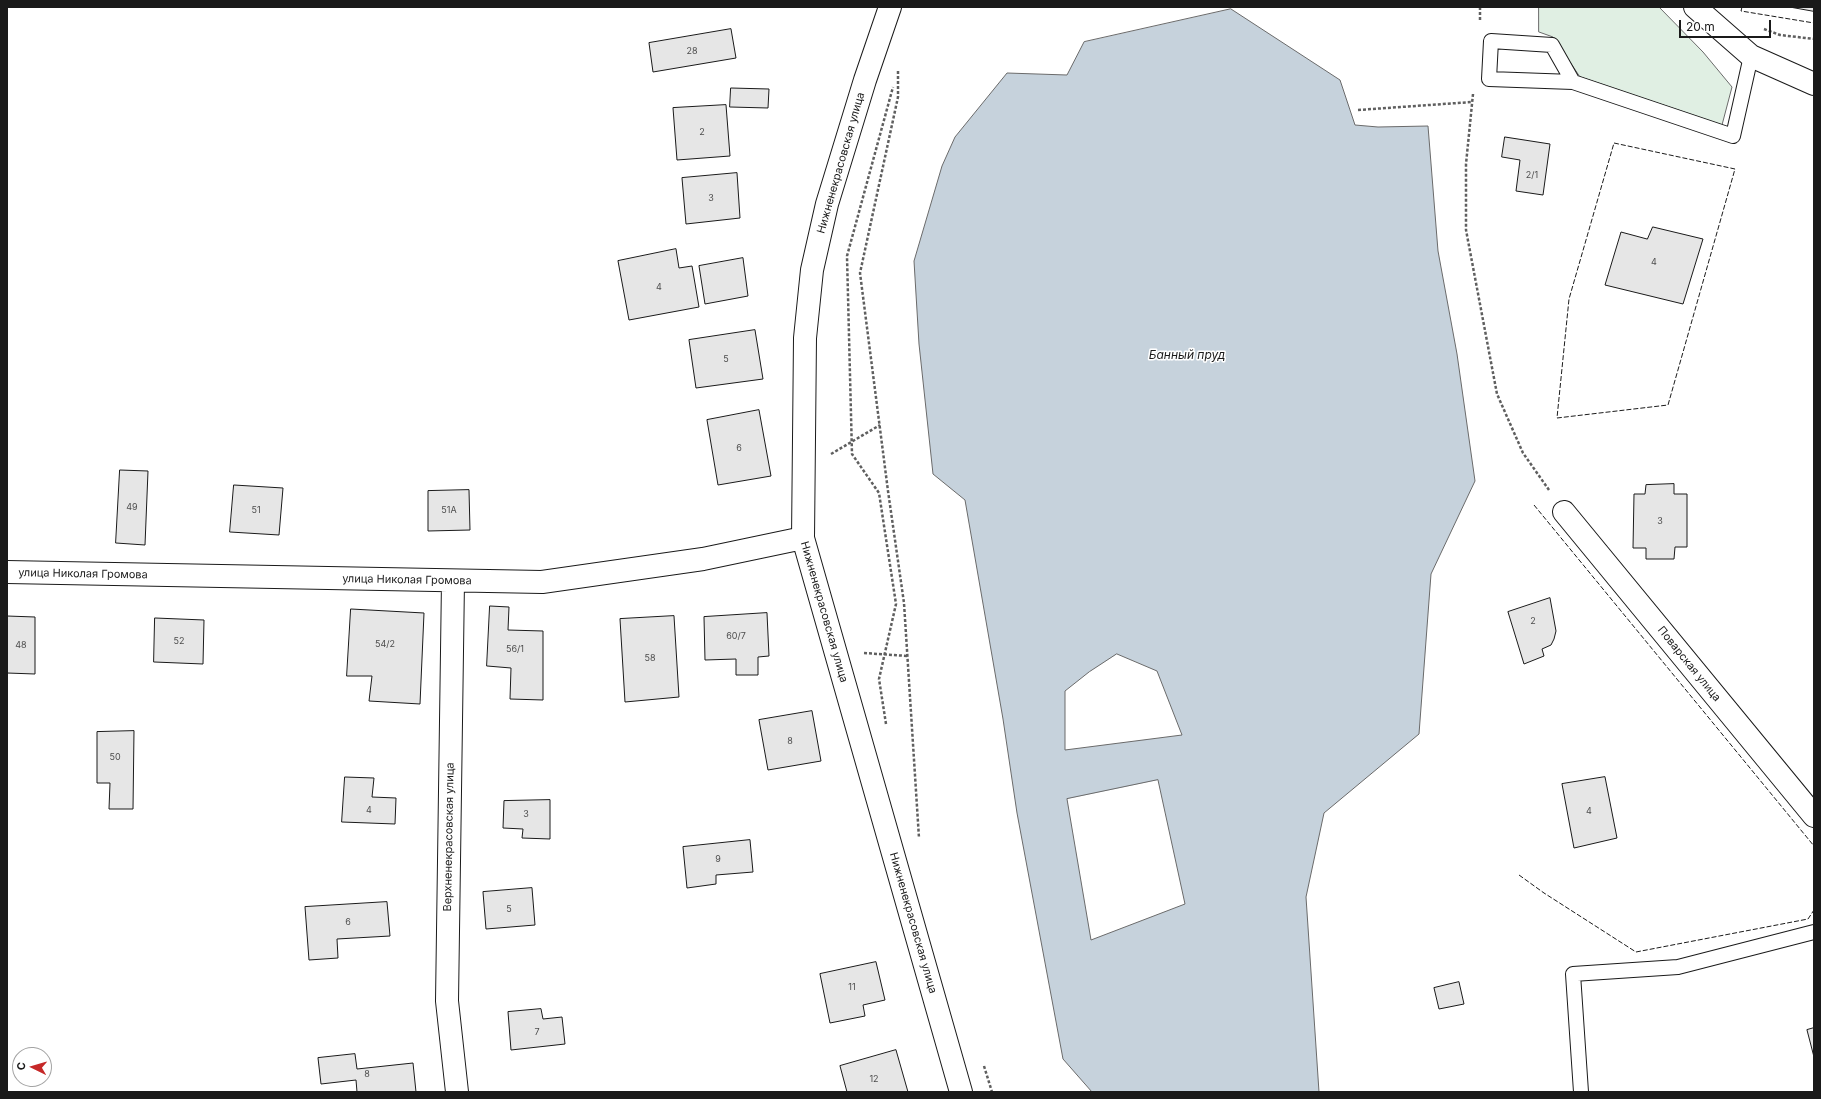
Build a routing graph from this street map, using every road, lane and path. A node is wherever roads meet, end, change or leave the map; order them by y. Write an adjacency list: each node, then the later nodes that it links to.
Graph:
1 (890, 7): 15 (street, Нижненекрасовская улица)
2 (1480, 7): 4 (path)
3 (1695, 7): 7 (street)
4 (1480, 28)
5 (1761, 29): 6 (path)
6 (1814, 40)
7 (1751, 56): 8 (lane); 9 (street)
8 (1573, 82): 8 (lane)
9 (1814, 84)
10 (1474, 87): 11 (path)
11 (1472, 102): 12 (path); 16 (path)
12 (1358, 110)
13 (880, 425): 14 (path); 14 (path); 22 (path)
14 (851, 442): 15 (path); 20 (path)
15 (803, 470): 17 (street, Нижненекрасовская улица)
16 (1564, 512): 23 (street, Поварская улица)
17 (802, 538): 19 (street, улица Николая Громова); 21 (street, Нижненекрасовская улица)
18 (7, 572): 19 (street, улица Николая Громова)
19 (453, 581): 27 (street, Верхненекрасовская улица)
20 (896, 604)
21 (835, 651): 22 (path); 28 (street, Нижненекрасовская улица)
22 (908, 656): 24 (path)
23 (1814, 816)
24 (919, 839)
25 (1814, 932): 30 (lane)
26 (983, 1061): 29 (path)
27 (457, 1092)
28 (962, 1092)
29 (992, 1092)
30 (1581, 1092)

